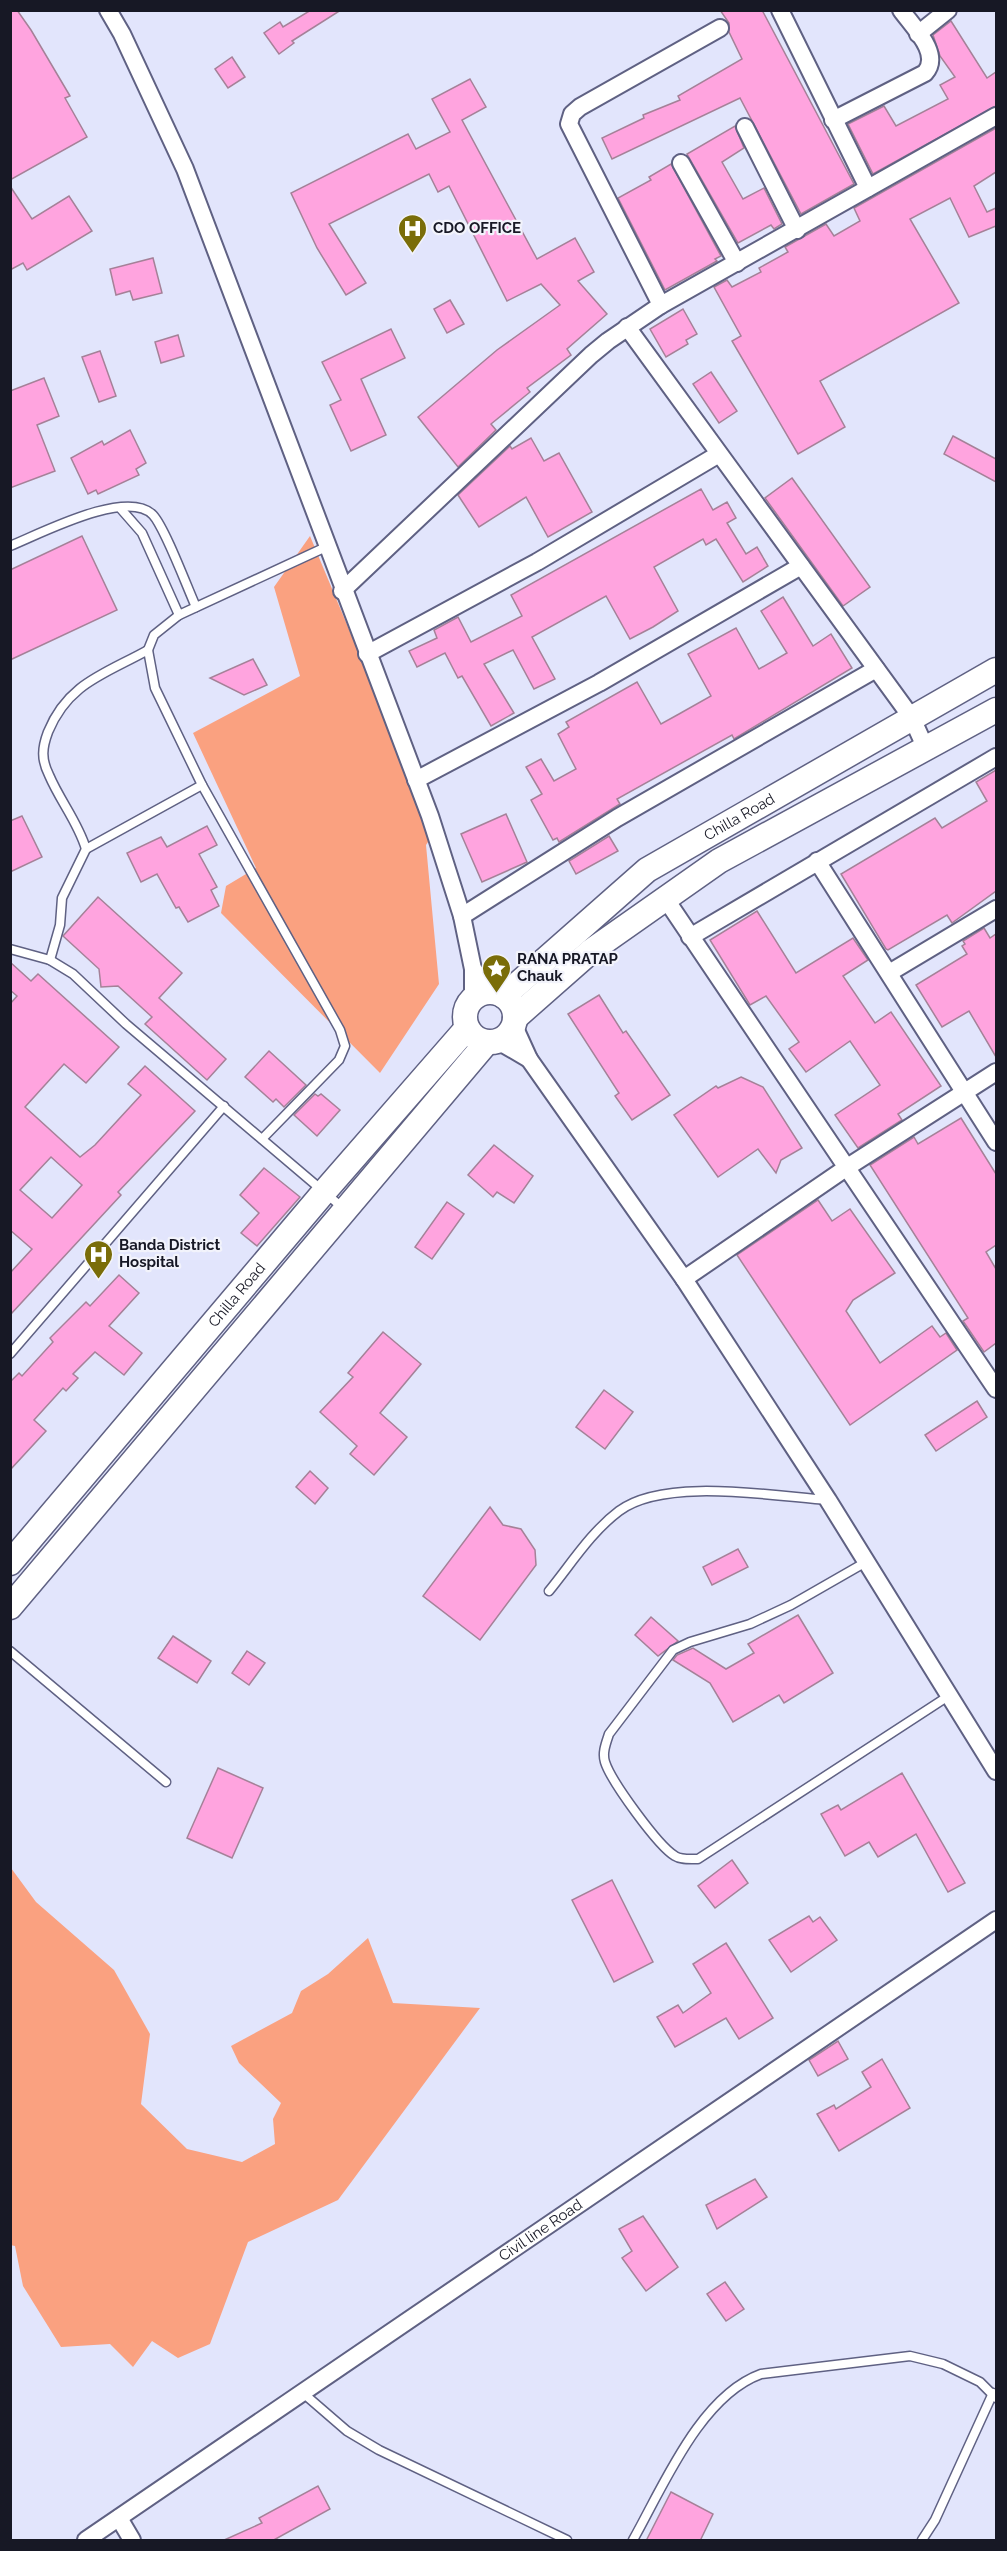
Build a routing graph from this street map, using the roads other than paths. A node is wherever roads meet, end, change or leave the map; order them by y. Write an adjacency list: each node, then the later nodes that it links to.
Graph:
1 (108, 10): 19 (street)
2 (780, 10): 8 (street)
3 (901, 10): 6 (street)
4 (948, 10): 6 (street)
5 (720, 28): 14 (street)
6 (918, 34): 8 (street)
7 (996, 116): 11 (street)
8 (833, 120): 11 (street)
9 (745, 127): 12 (street)
10 (681, 163): 13 (street)
11 (868, 188): 12 (street)
12 (797, 230): 13 (street)
13 (737, 263): 14 (street)
14 (661, 305): 15 (street)
15 (627, 327): 16 (street); 21 (street)
16 (719, 454): 20 (street); 25 (street)
17 (121, 508): 18 (lane); 22 (lane); 23 (lane)
18 (10, 546)
19 (326, 547): 21 (street); 22 (lane)
20 (801, 566): 26 (street); 32 (street)
21 (342, 591): 25 (street)
22 (196, 607): 23 (lane)
23 (179, 615): 24 (lane)
24 (148, 650): 33 (lane); 34 (lane)
25 (367, 654): 32 (street)
26 (876, 669): 29 (street); 38 (street)
27 (996, 670): 29 (main road, Chilla Road)
28 (996, 710): 30 (main road)
29 (912, 718): 30 (street); 43 (main road, Chilla Road)
30 (926, 749): 36 (main road)
31 (996, 757): 35 (street)
32 (416, 780): 38 (street)
33 (202, 785): 34 (lane); 48 (lane)
34 (86, 849): 41 (lane)
35 (817, 861): 39 (street); 42 (street)
36 (665, 898): 39 (street); 44 (main road)
37 (996, 909): 42 (street)
38 (462, 916): 43 (street)
39 (690, 937): 50 (street)
40 (10, 949): 41 (lane)
41 (50, 960): 47 (lane)
42 (889, 973): 46 (street)
43 (489, 996): 44 (main road); 44 (main road)
44 (496, 1031): 51 (main road, Chilla Road); 52 (main road); 53 (street)
45 (996, 1072): 46 (street)
46 (965, 1092): 49 (street); 50 (street)
47 (224, 1106): 48 (lane); 54 (lane)
48 (262, 1139): 51 (lane)
49 (996, 1142)
50 (846, 1168): 53 (street); 55 (street)
51 (324, 1192): 52 (lane); 56 (main road, Chilla Road)
52 (346, 1211): 57 (main road)
53 (684, 1279): 58 (street)
54 (10, 1354)
55 (996, 1389)
56 (145, 1404): 57 (main road); 60 (main road, Chilla Road)
57 (167, 1423): 62 (main road)
58 (828, 1500): 59 (street); 61 (lane)
59 (866, 1562): 64 (street); 64 (lane)
60 (10, 1563)
61 (549, 1591)
62 (10, 1607)
63 (10, 1651): 66 (lane)
64 (950, 1695): 65 (street)
65 (996, 1771)
66 (166, 1782)
67 (996, 1920): 68 (street, Civil line Road)
68 (303, 2393): 70 (street, Civil line Road); 73 (lane)
69 (995, 2395): 74 (lane); 75 (lane)
70 (119, 2518): 71 (street, Civil line Road); 72 (street)
71 (86, 2541)
72 (132, 2541)
73 (567, 2541)
74 (633, 2541)
75 (922, 2541)

